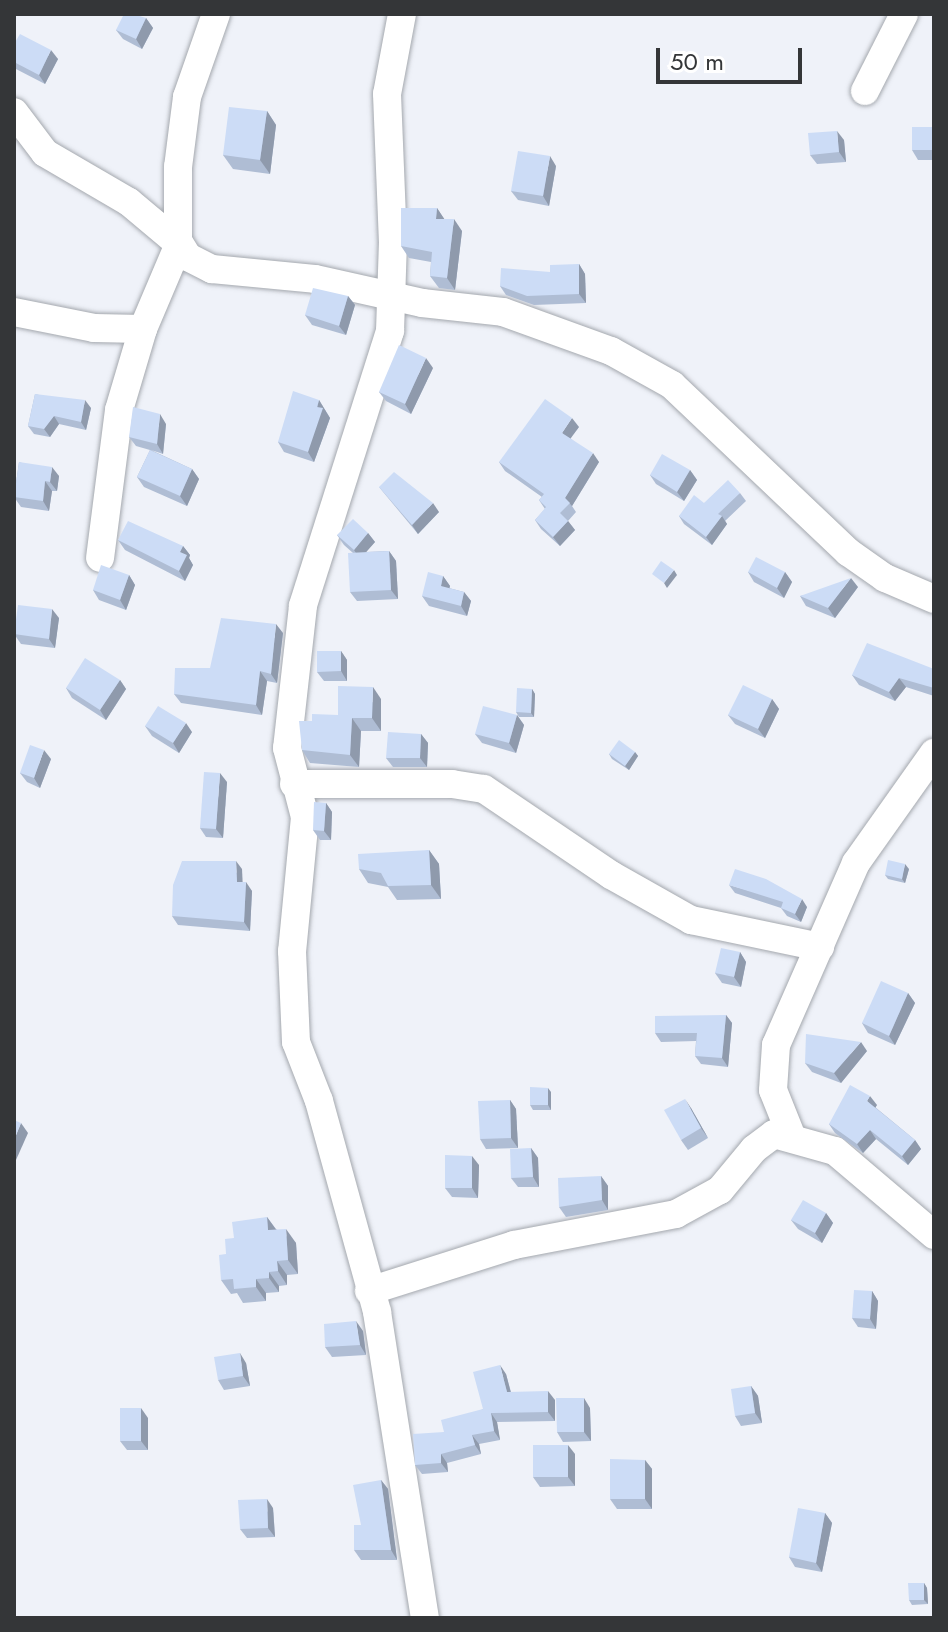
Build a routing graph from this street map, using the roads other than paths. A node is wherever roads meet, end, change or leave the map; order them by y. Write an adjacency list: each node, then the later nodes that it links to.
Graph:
1 (216, 14): 6 (street)
2 (402, 14): 7 (street)
3 (904, 14): 4 (street)
4 (865, 91)
5 (14, 112): 6 (street)
6 (179, 244): 7 (street); 9 (street)
7 (390, 294): 11 (street); 13 (street)
8 (14, 312): 9 (street)
9 (143, 329): 10 (street)
10 (100, 558)
11 (934, 599)
12 (934, 753): 14 (street)
13 (294, 784): 14 (street); 17 (street)
14 (820, 947): 15 (street)
15 (791, 1135): 16 (street); 17 (street)
16 (934, 1235)
17 (369, 1291): 18 (street)
18 (425, 1618)

